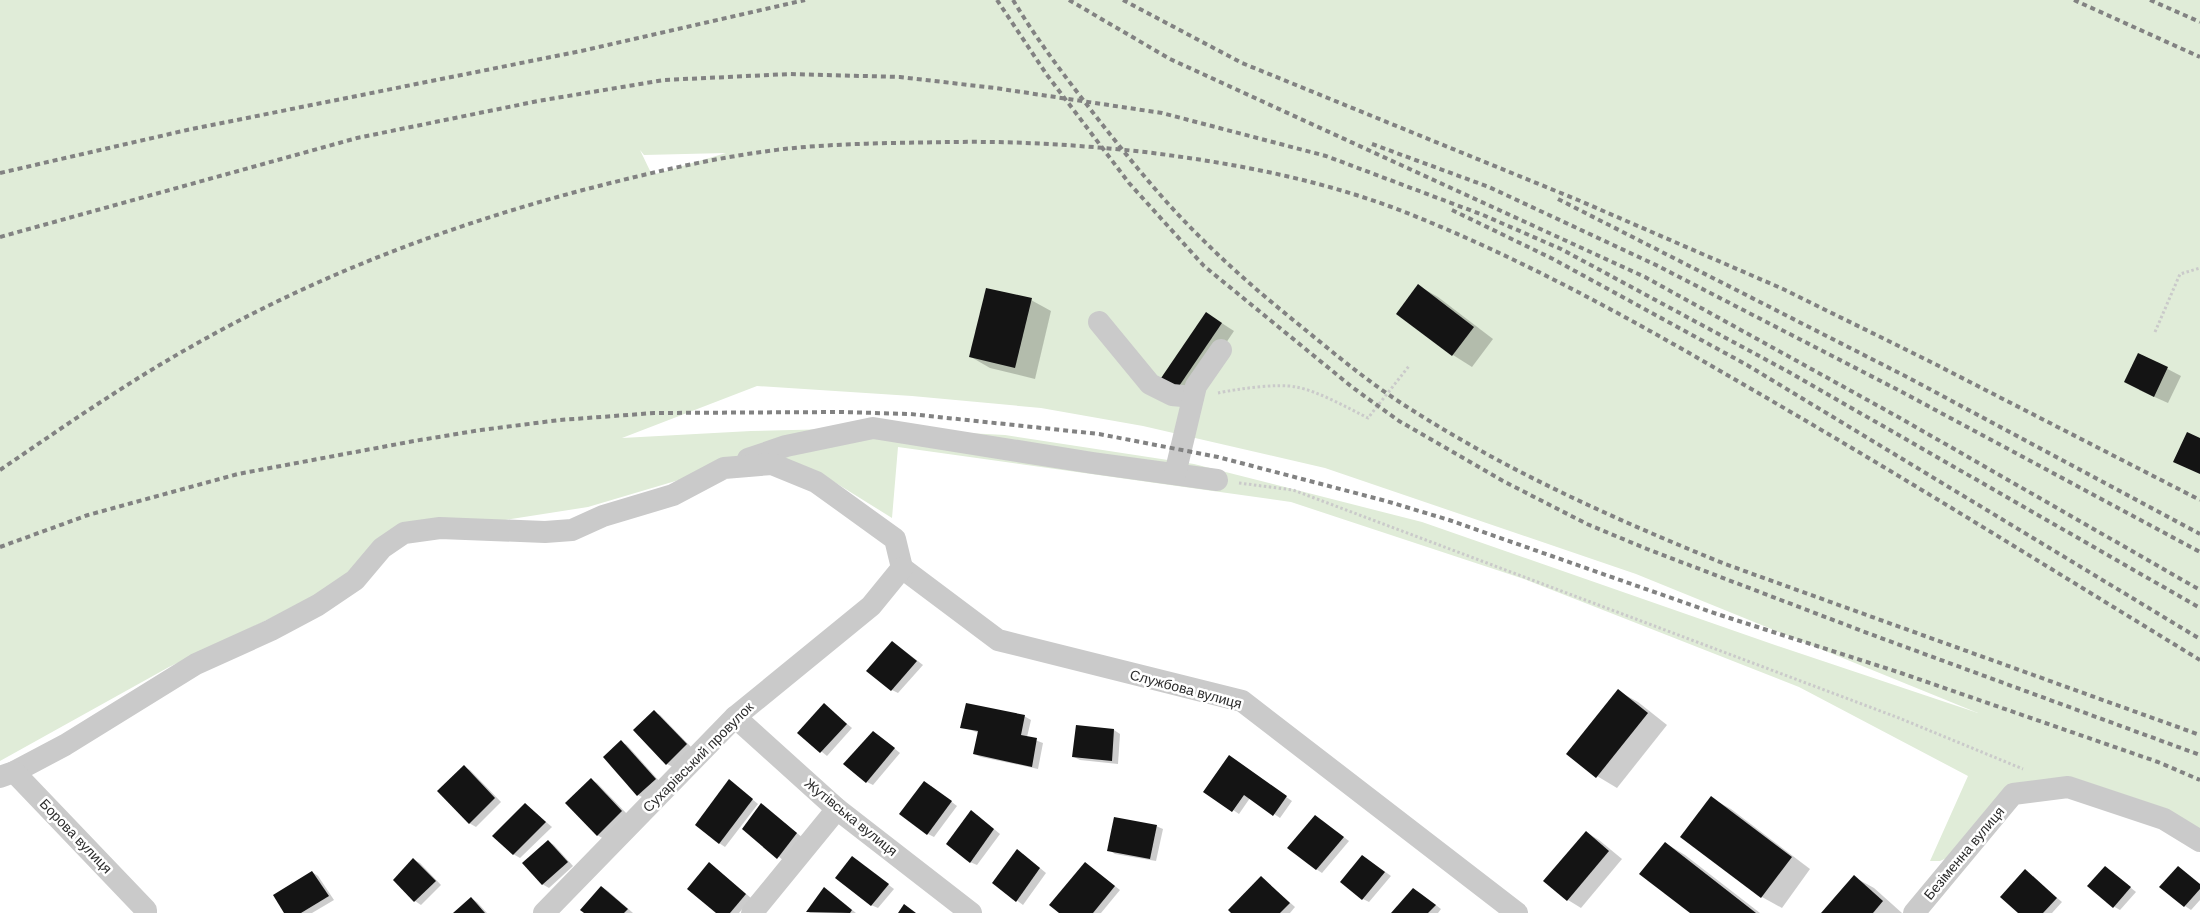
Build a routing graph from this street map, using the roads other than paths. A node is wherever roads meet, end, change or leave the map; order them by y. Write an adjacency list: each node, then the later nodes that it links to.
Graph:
1 (1099, 322): 3 (street)
2 (1221, 350): 3 (street)
3 (1193, 397): 5 (street)
4 (724, 468): 5 (street); 7 (street); 9 (street)
5 (1175, 474): 6 (street)
6 (1217, 480)
7 (902, 568): 8 (street, Сухарівський провулок); 17 (street, Службова вулиця)
8 (735, 716): 10 (street, Жутівська вулиця); 14 (street, Сухарівський провулок)
9 (7, 774): 13 (street, Борова вулиця)
10 (837, 809): 15 (street); 16 (street, Жутівська вулиця)
11 (2200, 841): 12 (street, Безіменна вулиця)
12 (1925, 909)
13 (146, 913)
14 (544, 913)
15 (752, 913)
16 (971, 913)
17 (1517, 913)

